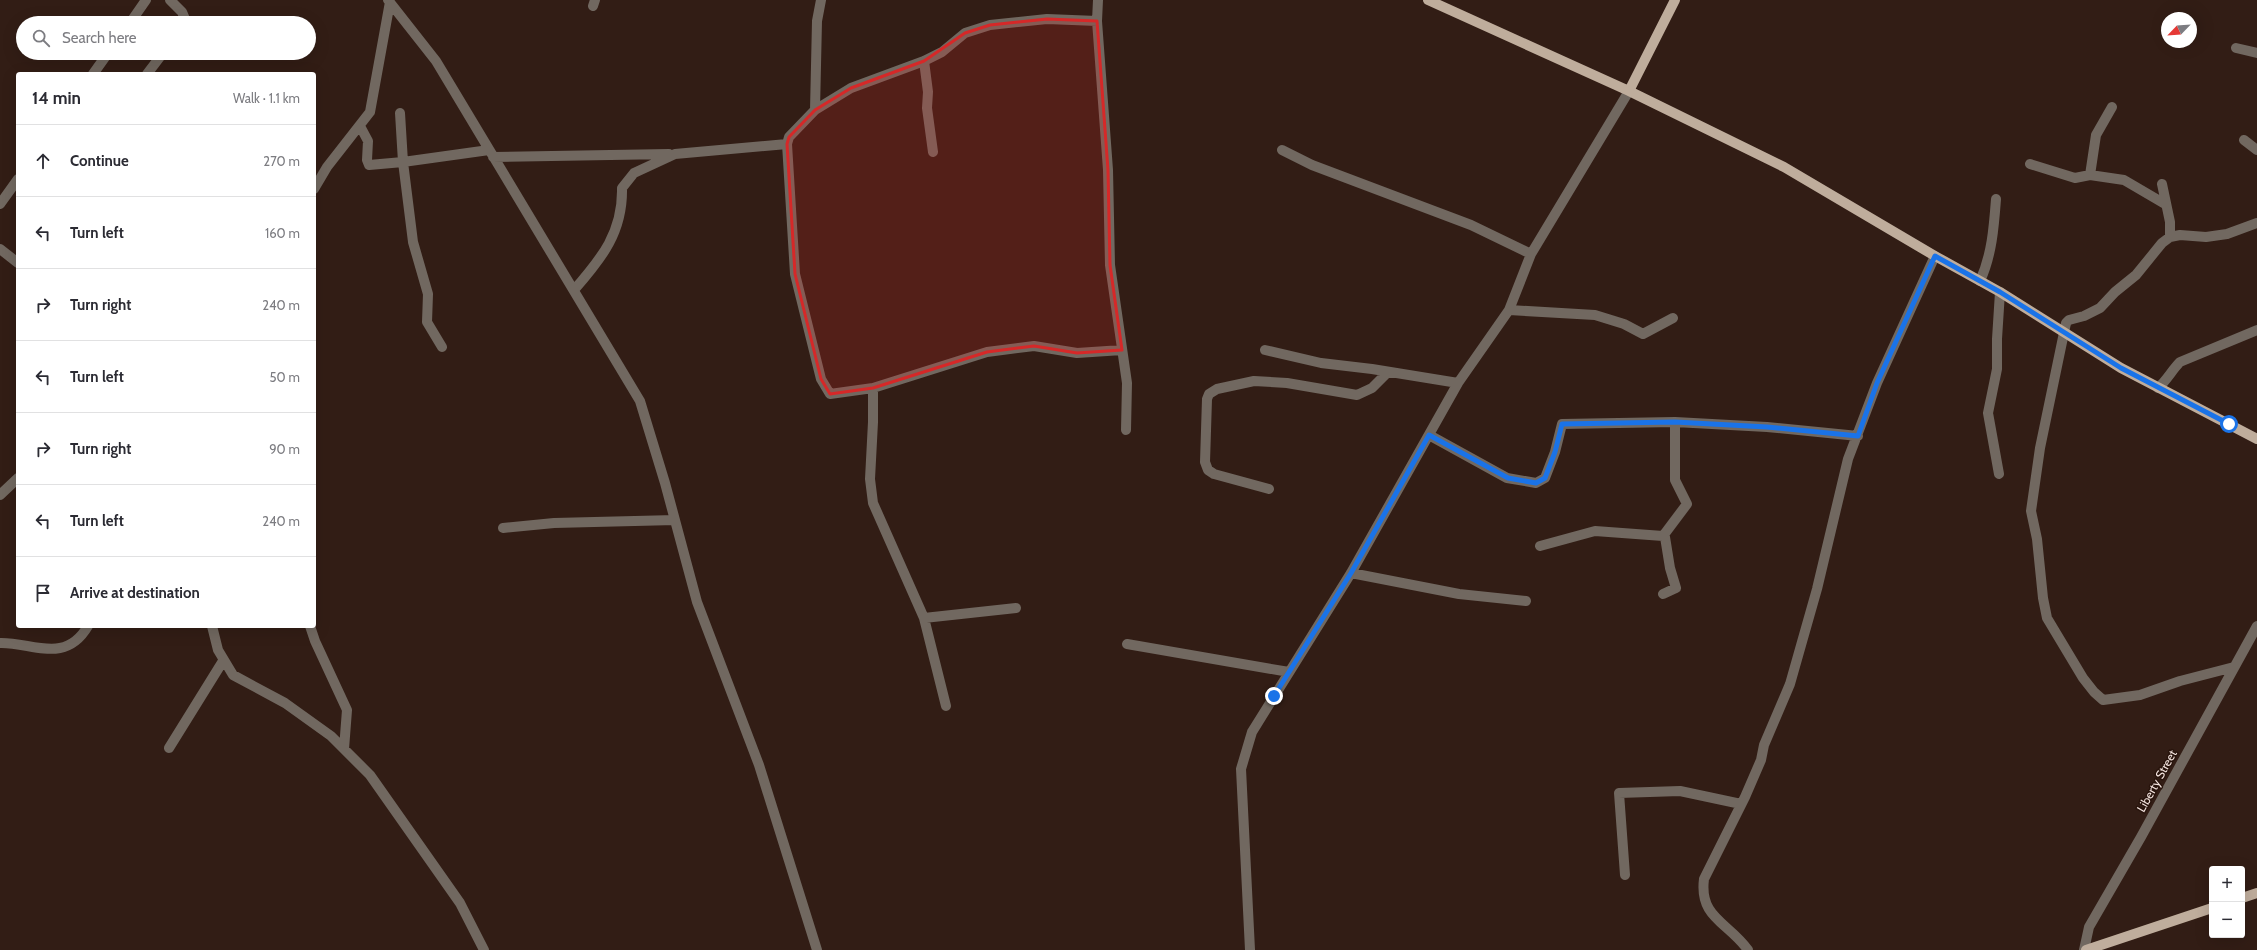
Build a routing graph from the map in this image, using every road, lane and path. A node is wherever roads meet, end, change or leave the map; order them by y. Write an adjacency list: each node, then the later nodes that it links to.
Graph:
1 (146, 0): 8 (street)
2 (170, 0): 9 (street)
3 (821, 0): 20 (street)
4 (1098, 0): 10 (street)
5 (1428, 0): 18 (main road)
6 (1675, 0): 18 (main road)
7 (389, 1): 22 (street); 28 (street)
8 (135, 16)
9 (185, 16)
10 (1097, 21): 15 (street); 55 (street)
11 (2236, 48): 12 (street)
12 (2257, 53)
13 (103, 60): 16 (street)
14 (158, 60): 17 (street)
15 (924, 61): 20 (street); 27 (street)
16 (94, 72)
17 (149, 72)
18 (1628, 91): 44 (street); 45 (main road)
19 (2112, 107): 32 (street)
20 (815, 110): 24 (street)
21 (400, 113): 30 (street)
22 (360, 126): 30 (street); 35 (street)
23 (2244, 140): 26 (street)
24 (786, 144): 29 (street); 59 (street)
25 (1282, 150): 44 (street)
26 (2257, 150)
27 (933, 152)
28 (491, 154): 29 (street); 30 (street); 48 (street)
29 (675, 154): 48 (street)
30 (403, 162): 54 (street)
31 (2030, 164): 32 (street)
32 (2090, 175): 38 (street)
33 (16, 182): 37 (street)
34 (2162, 184): 38 (street)
35 (316, 185)
36 (1996, 199): 47 (street)
37 (0, 204)
38 (2165, 204): 39 (street)
39 (2170, 222): 41 (street); 42 (street)
40 (2257, 223): 41 (street)
41 (2180, 235): 42 (street)
42 (2170, 237): 53 (street)
43 (0, 249): 46 (street)
44 (1532, 254): 50 (street)
45 (1935, 256): 47 (main road); 64 (street)
46 (16, 258)
47 (1980, 281): 49 (main road)
48 (574, 290): 70 (street)
49 (2000, 292): 53 (main road); 66 (street)
50 (1509, 310): 51 (street); 58 (street)
51 (1673, 318)
52 (2257, 330): 60 (street)
53 (2064, 333): 60 (main road); 86 (street)
54 (442, 347)
55 (1122, 350): 59 (street); 62 (street)
56 (1265, 350): 57 (street)
57 (1388, 372): 58 (street); 68 (street)
58 (1458, 383): 63 (street)
59 (873, 388): 78 (street)
60 (2158, 388): 65 (main road)
61 (1675, 422): 63 (street); 64 (street); 72 (street)
62 (1126, 430)
63 (1429, 435): 74 (street)
64 (1858, 436): 91 (street)
65 (2257, 439)
66 (1998, 474)
67 (16, 480): 69 (street)
68 (1269, 489)
69 (0, 495)
70 (675, 520): 71 (street); 97 (street)
71 (502, 528)
72 (1663, 536): 73 (street); 75 (street)
73 (1540, 546)
74 (1351, 573): 76 (street); 87 (street)
75 (1663, 594)
76 (1526, 601)
77 (1016, 608): 78 (street)
78 (924, 618): 88 (street)
79 (2257, 626): 86 (street, Liberty Street)
80 (87, 628): 83 (street)
81 (212, 628): 85 (street)
82 (311, 628): 90 (street)
83 (0, 643)
84 (1127, 644): 87 (street)
85 (224, 661): 89 (street); 90 (street)
86 (2234, 667): 100 (street, Liberty Street)
87 (1289, 672): 98 (street)
88 (946, 706)
89 (169, 748)
90 (344, 749): 96 (street)
91 (1742, 804): 92 (street); 99 (street)
92 (1625, 875)
93 (2257, 893): 94 (main road)
94 (2245, 897)
95 (2209, 909): 100 (main road)
96 (484, 950)
97 (817, 950)
98 (1250, 950)
99 (1748, 950)
100 (2085, 950)

